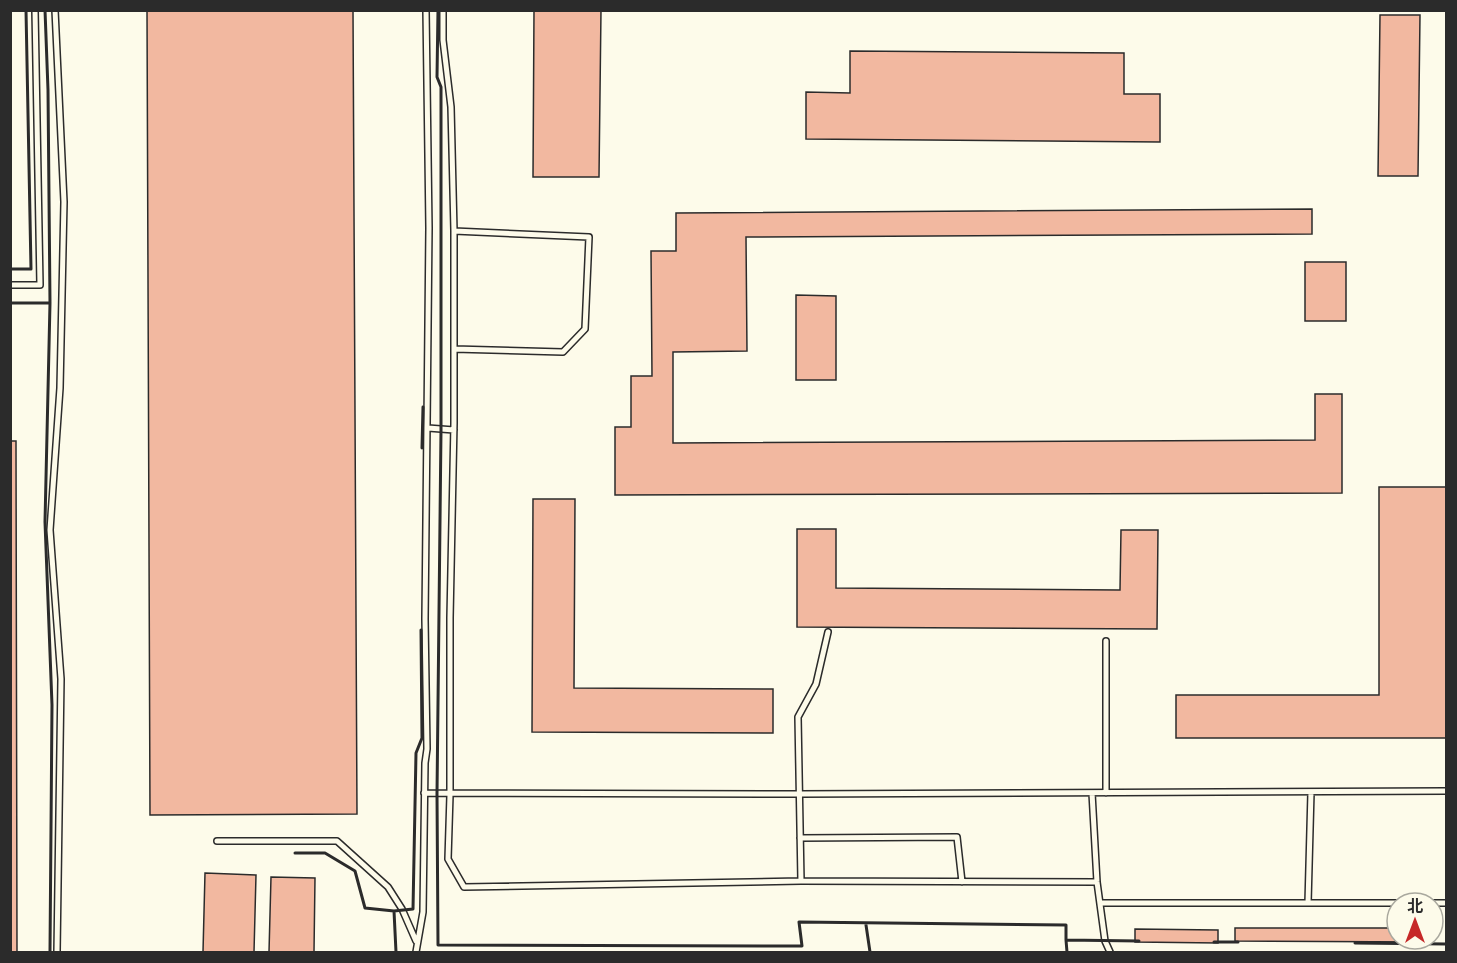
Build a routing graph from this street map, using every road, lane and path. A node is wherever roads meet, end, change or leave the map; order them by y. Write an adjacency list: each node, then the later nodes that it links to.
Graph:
1 (35, 10): 6 (lane)
2 (55, 10): 28 (lane)
3 (426, 10): 8 (lane)
4 (443, 10): 5 (lane)
5 (454, 231): 7 (lane); 7 (lane)
6 (10, 285)
7 (454, 350): 9 (lane)
8 (428, 428): 9 (lane); 15 (lane)
9 (454, 430): 18 (lane)
10 (828, 632): 17 (lane)
11 (1106, 640): 13 (lane)
12 (1446, 791): 14 (lane)
13 (1106, 792): 14 (lane); 16 (lane)
14 (1311, 792): 25 (lane)
15 (424, 793): 18 (lane); 27 (lane)
16 (1092, 793): 17 (lane); 23 (lane)
17 (800, 794): 18 (lane); 19 (lane)
18 (450, 795): 21 (lane)
19 (800, 838): 21 (lane); 22 (lane)
20 (218, 841): 27 (lane)
21 (801, 881): 22 (lane)
22 (962, 882): 23 (lane)
23 (1097, 882): 24 (lane)
24 (1100, 903): 25 (lane); 30 (lane)
25 (1308, 903): 26 (lane)
26 (1385, 903)
27 (416, 943): 29 (lane)
28 (57, 952)
29 (416, 952)
30 (1110, 952)

